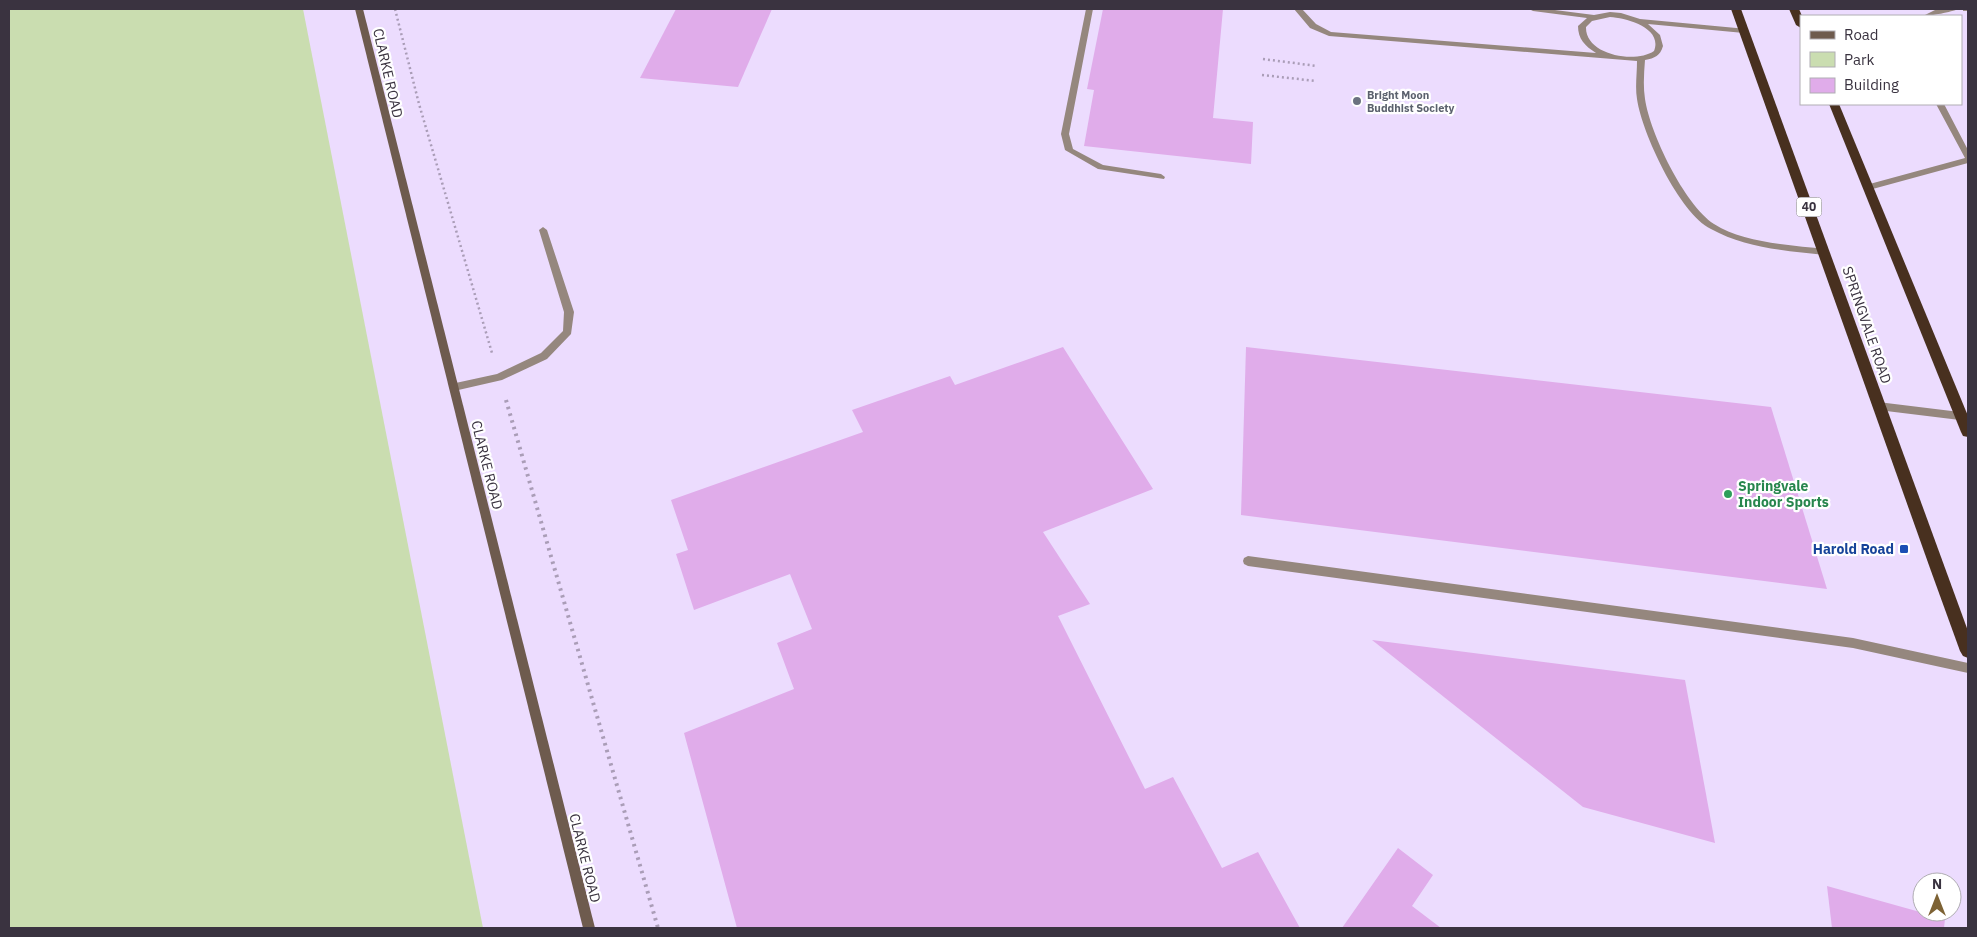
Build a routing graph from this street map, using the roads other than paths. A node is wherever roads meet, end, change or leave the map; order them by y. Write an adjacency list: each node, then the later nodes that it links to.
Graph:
1 (359, 9): 22 (main road, CLARKE ROAD)
2 (1089, 9): 18 (street)
3 (1298, 9): 13 (street)
4 (1533, 9): 9 (street)
5 (1736, 9): 12 (highway, SPRINGVALE ROAD / 40)
6 (1794, 9): 11 (highway)
7 (1954, 9): 8 (street)
8 (1935, 10)
9 (1593, 17): 10 (street); 13 (street)
10 (1636, 20): 12 (street); 14 (street)
11 (1800, 23)
12 (1744, 31): 21 (highway, SPRINGVALE ROAD / 40)
13 (1608, 56): 14 (street)
14 (1641, 60): 21 (street)
15 (1834, 105): 19 (highway)
16 (1941, 105): 17 (street)
17 (1968, 158): 19 (street)
18 (1161, 177)
19 (1869, 187): 24 (highway)
20 (543, 230): 22 (street)
21 (1825, 252): 23 (highway, SPRINGVALE ROAD / 40)
22 (454, 387): 29 (main road, CLARKE ROAD)
23 (1878, 406): 24 (street); 27 (highway, SPRINGVALE ROAD / 40)
24 (1965, 417): 25 (highway)
25 (1968, 432)
26 (1248, 561): 28 (street)
27 (1968, 651)
28 (1968, 668)
29 (589, 928)

